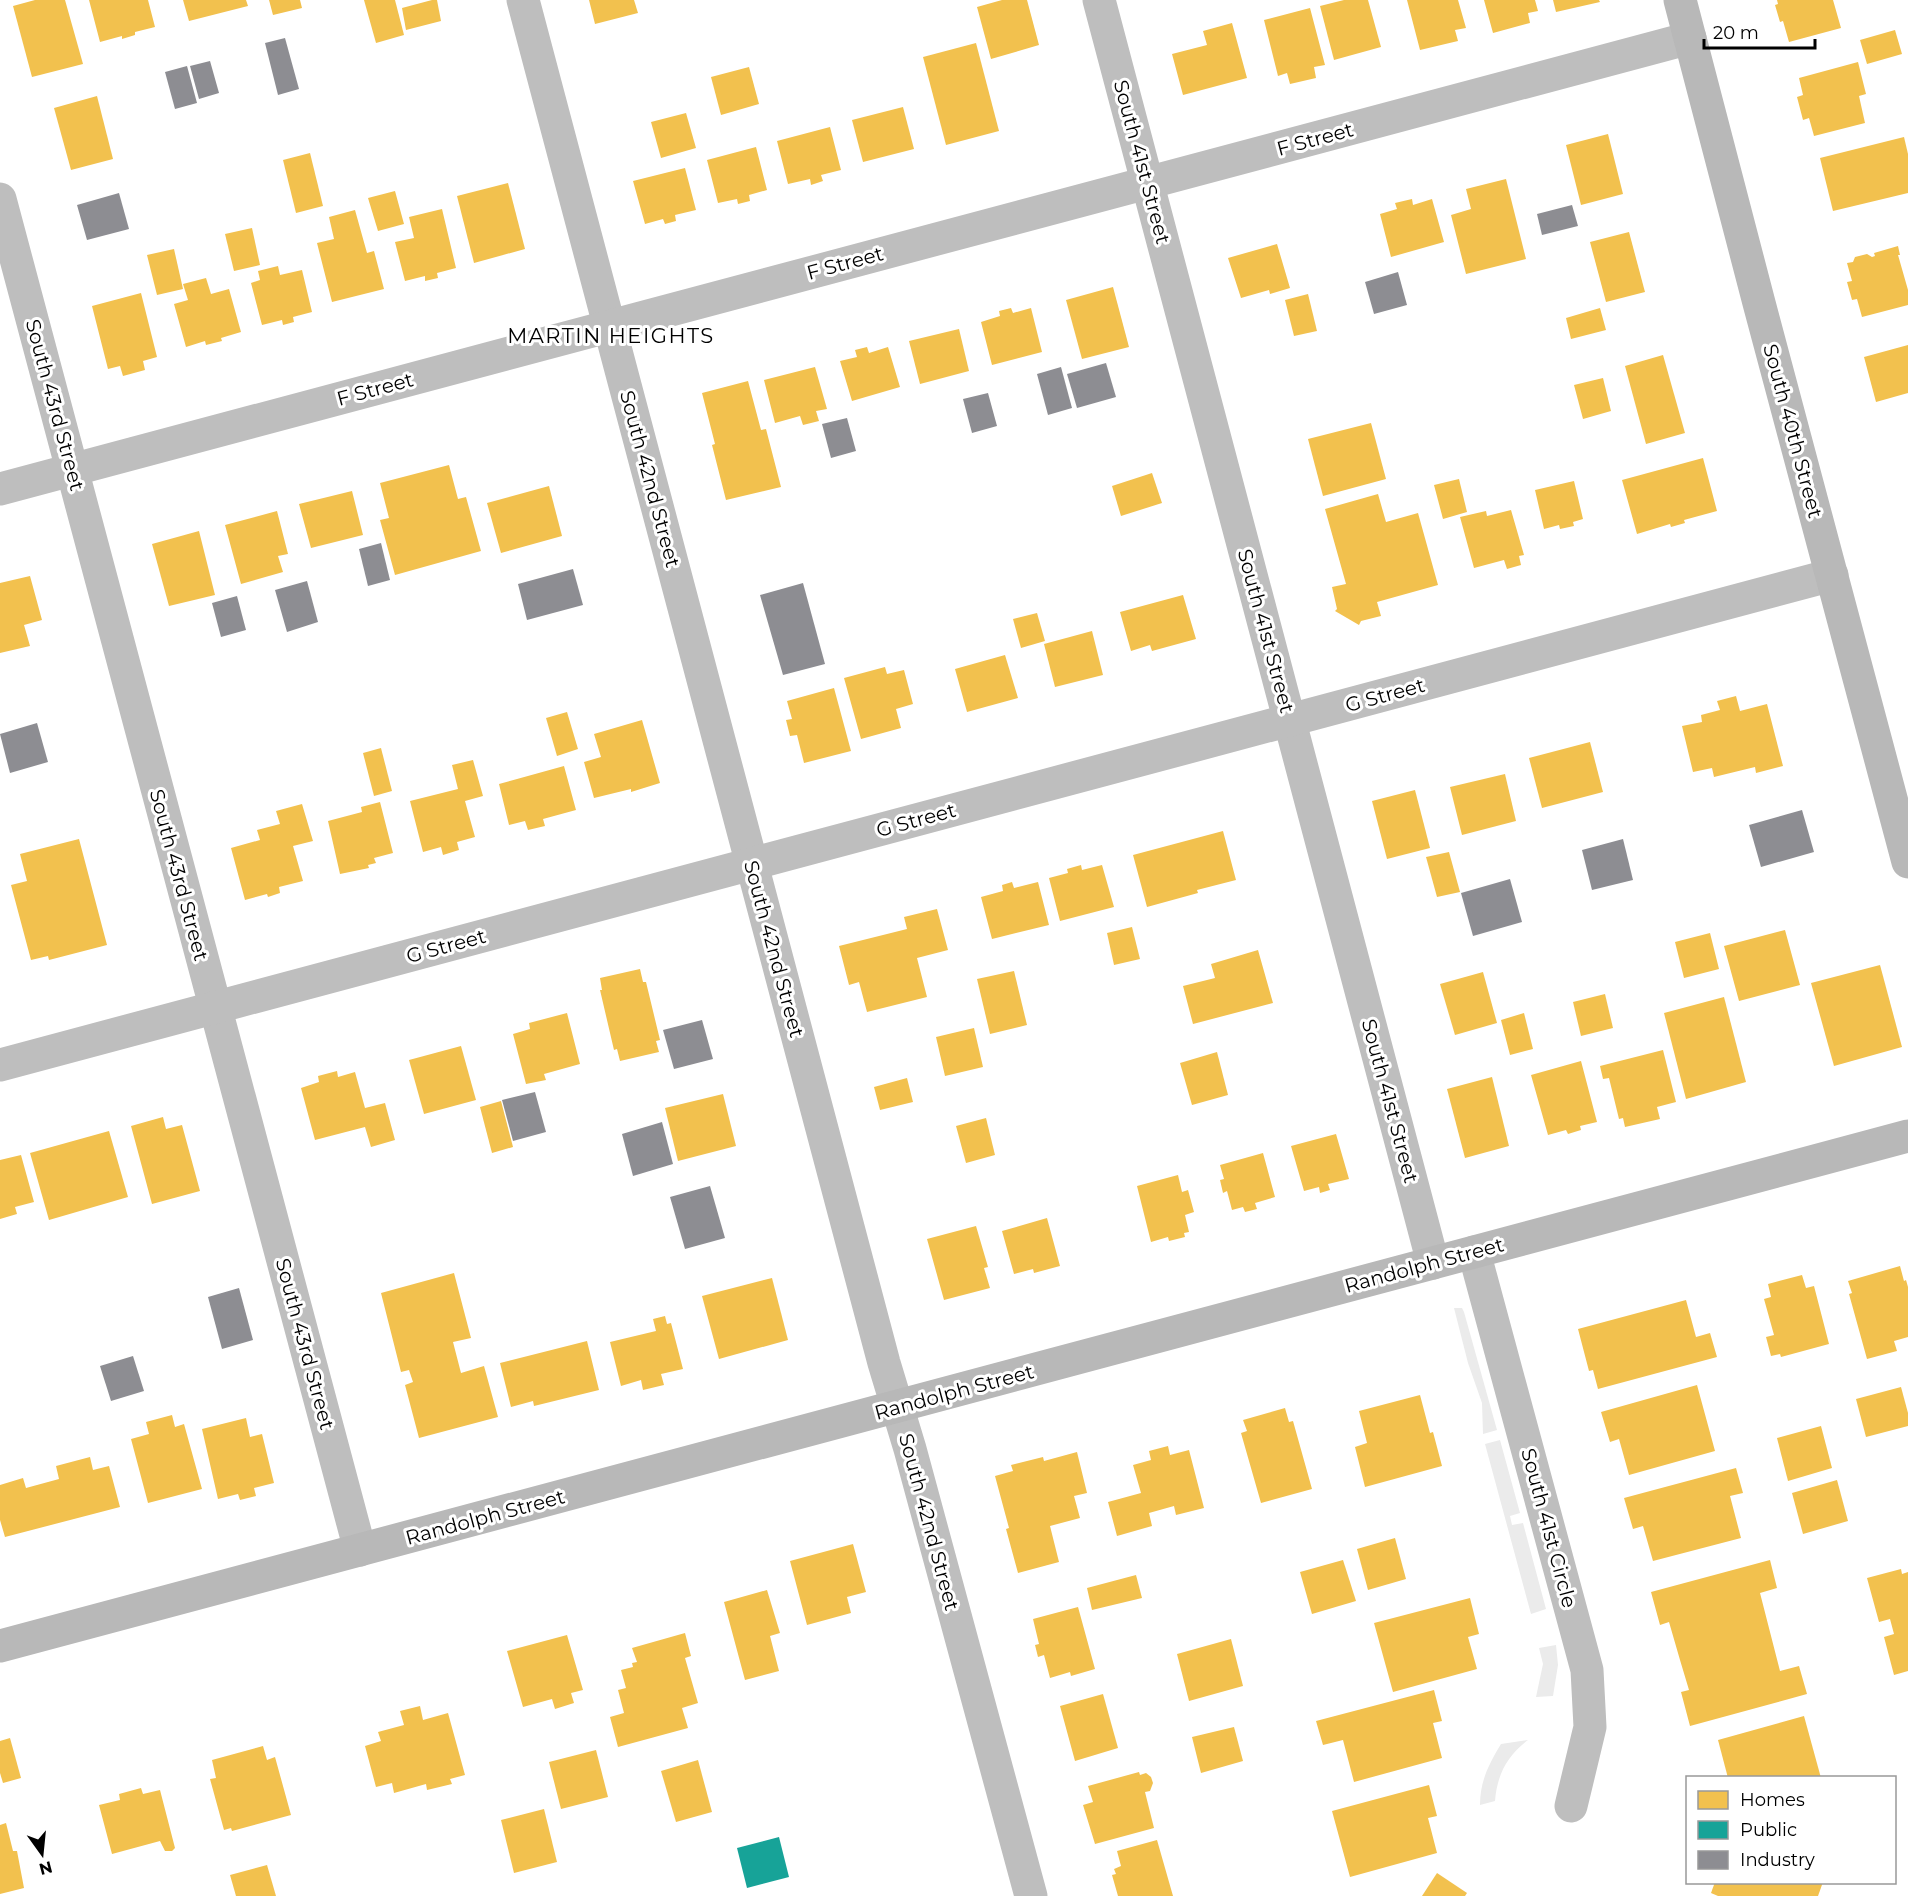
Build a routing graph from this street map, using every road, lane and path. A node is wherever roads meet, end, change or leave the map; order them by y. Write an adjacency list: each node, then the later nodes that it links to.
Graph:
1 (524, 0): 7 (street, South 42nd Street)
2 (1099, 0): 5 (street, South 41st Street)
3 (1680, 0): 4 (main road, South 40th Street)
4 (1690, 38): 5 (street, F Street); 10 (main road, South 40th Street)
5 (1148, 183): 7 (street, F Street); 11 (street, South 41st Street)
6 (0, 199): 8 (street, South 43rd Street)
7 (609, 327): 8 (street, F Street); 13 (street, South 42nd Street)
8 (72, 469): 9 (street, F Street); 14 (street, South 43rd Street)
9 (0, 489)
10 (1832, 576): 11 (street, G Street); 12 (main road, South 40th Street)
11 (1290, 720): 13 (street, G Street); 18 (street, South 41st Street)
12 (1908, 862)
13 (751, 864): 14 (street, G Street); 19 (street, South 42nd Street)
14 (214, 1008): 15 (street, G Street); 20 (street, South 43rd Street)
15 (0, 1065)
16 (1908, 1136): 17 (main road, Randolph Street)
17 (1474, 1252): 18 (main road, Randolph Street); 22 (street, South 41st Circle)
18 (1433, 1263): 19 (main road, Randolph Street)
19 (897, 1407): 20 (main road, Randolph Street); 23 (street, South 42nd Street)
20 (360, 1550): 21 (main road, Randolph Street)
21 (0, 1646)
22 (1571, 1806)
23 (1031, 1896)

